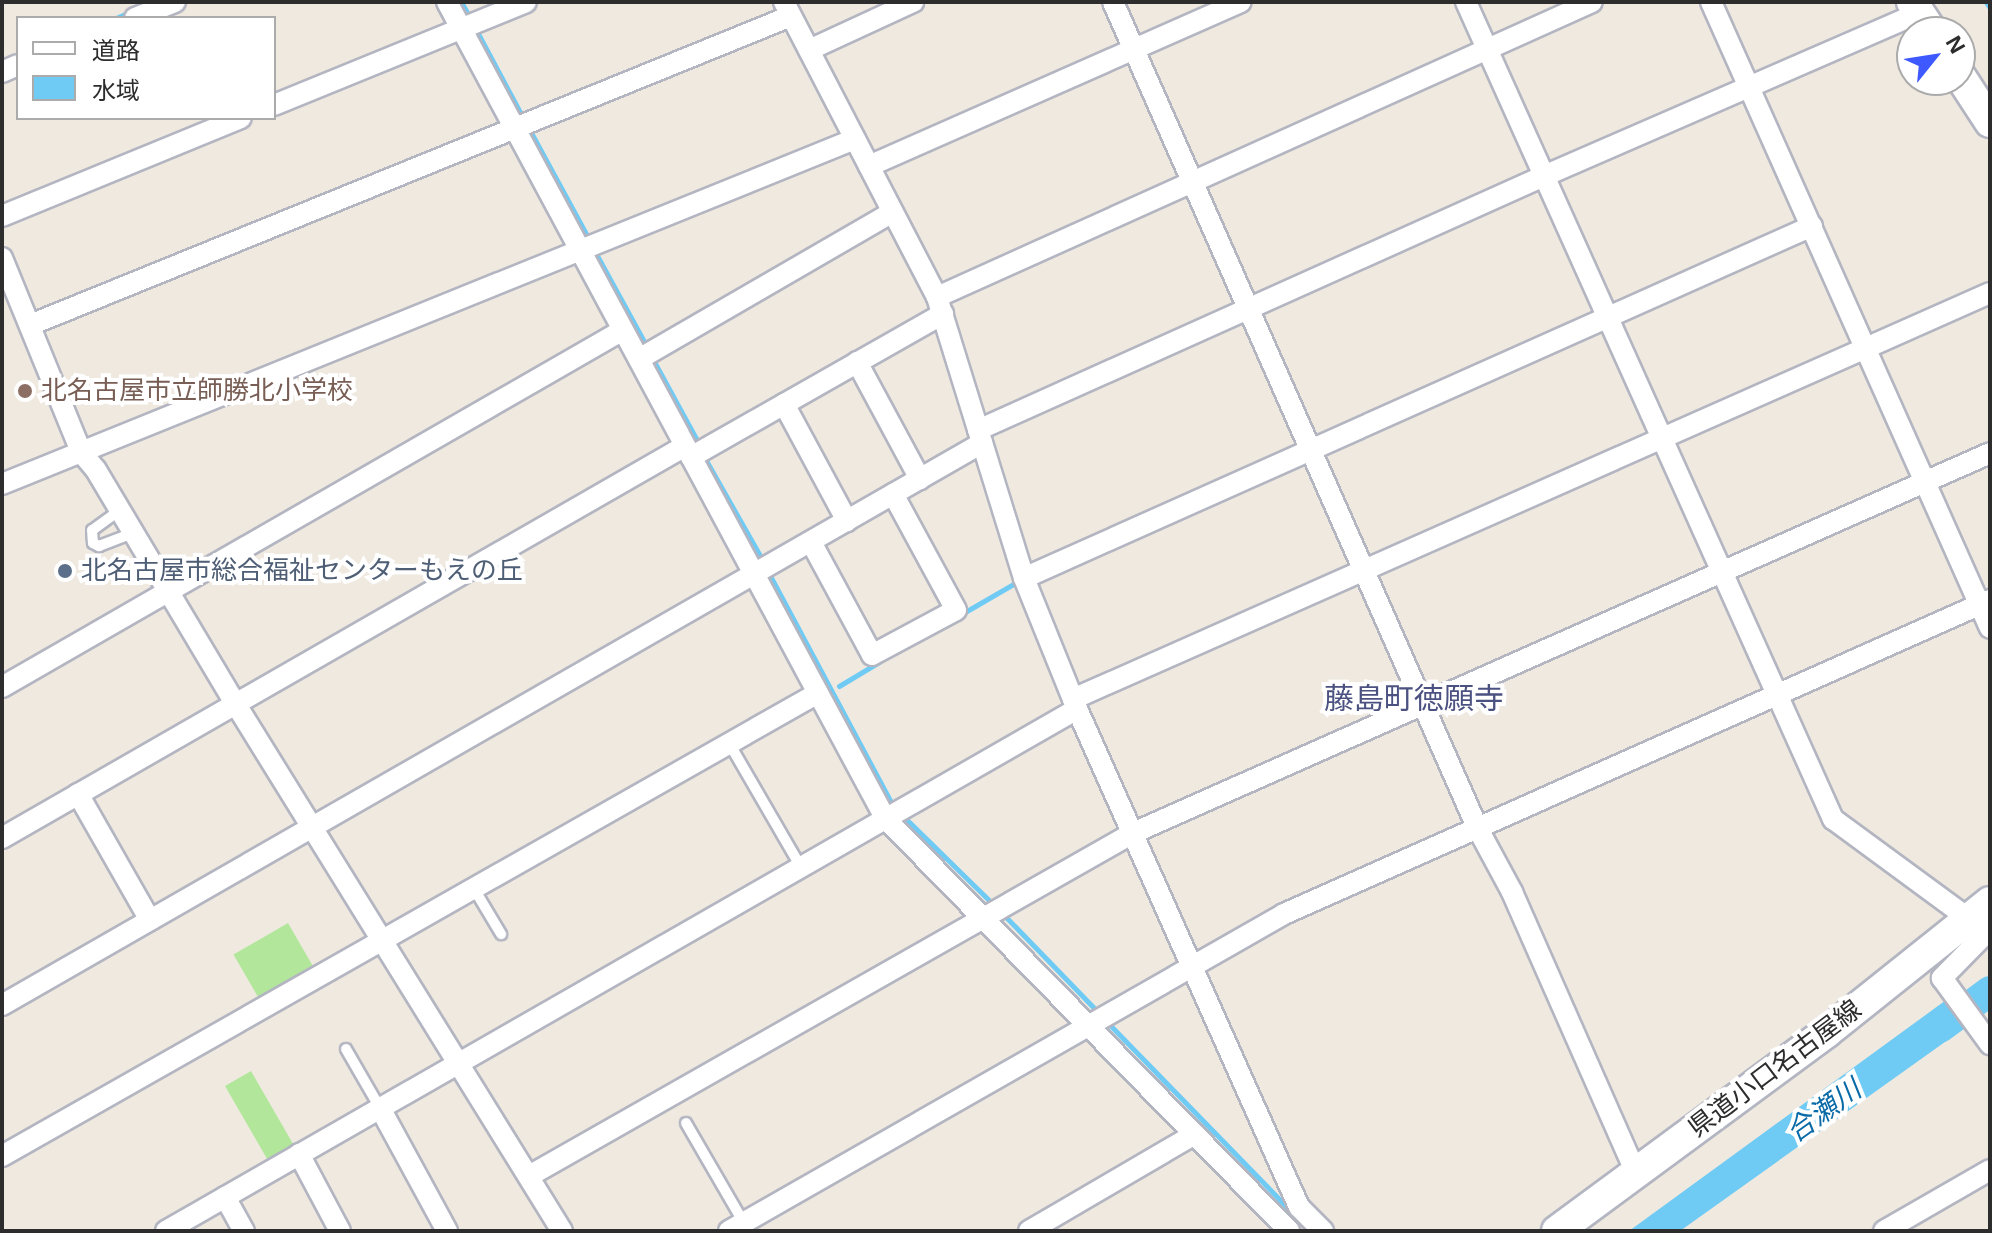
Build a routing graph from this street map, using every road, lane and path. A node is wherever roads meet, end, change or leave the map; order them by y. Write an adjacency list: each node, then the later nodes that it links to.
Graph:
1 (175, 2): 11 (street)
2 (447, 2): 12 (street)
3 (526, 2): 12 (street)
4 (913, 2): 16 (street)
5 (1113, 2): 14 (street)
6 (1240, 2): 14 (street)
7 (1466, 2): 15 (street)
8 (1592, 2): 15 (street)
9 (1711, 2): 17 (street)
10 (787, 9): 16 (street); 22 (street)
11 (140, 16)
12 (469, 25): 19 (street); 22 (street)
13 (1896, 26): 17 (street)
14 (1134, 49): 24 (street); 26 (street)
15 (1488, 49): 25 (street); 26 (street)
16 (809, 50): 23 (street)
17 (1750, 87): 25 (street); 29 (street)
18 (1976, 92): 21 (main road)
19 (276, 104)
20 (236, 120): 28 (street)
21 (1990, 122)
22 (522, 125): 30 (street); 36 (street)
23 (855, 139): 24 (street); 30 (street)
24 (869, 166): 27 (street)
25 (1544, 176): 34 (street); 35 (street)
26 (1191, 185): 33 (street); 34 (street)
27 (893, 212): 33 (street); 39 (street)
28 (2, 216)
29 (1812, 226): 35 (street); 38 (street)
30 (587, 247): 37 (street); 46 (street)
31 (2, 258): 36 (street)
32 (1990, 293): 38 (street)
33 (940, 306): 40 (street); 42 (street)
34 (1248, 310): 42 (street); 44 (street)
35 (1607, 315): 43 (street); 44 (street)
36 (30, 325): 46 (street)
37 (623, 330): 39 (street); 60 (street)
38 (1866, 348): 43 (street); 49 (street)
39 (645, 355): 45 (street)
40 (857, 362): 41 (street); 48 (street)
41 (784, 404): 45 (street); 53 (street)
42 (980, 436): 48 (street); 59 (street)
43 (1662, 438): 57 (street); 58 (street)
44 (1310, 450): 57 (street); 59 (street)
45 (695, 451): 56 (street); 66 (street)
46 (81, 452): 50 (street); 52 (street)
47 (1990, 453): 49 (street)
48 (920, 479): 51 (street)
49 (1925, 481): 58 (street); 61 (street)
50 (2, 484)
51 (893, 494): 53 (street); 55 (street)
52 (120, 510): 54 (street); 54 (lane)
53 (847, 521): 55 (street)
54 (133, 533): 60 (street)
55 (811, 542): 56 (street)
56 (762, 570): 64 (street); 72 (street)
57 (1364, 571): 67 (street); 68 (street)
58 (1722, 574): 65 (street); 68 (street)
59 (1024, 578): 67 (street)
60 (167, 591): 63 (street); 66 (street)
61 (1985, 602): 62 (street); 65 (street)
62 (1990, 628)
63 (2, 687)
64 (818, 693): 69 (street); 71 (street)
65 (1776, 696): 73 (street); 79 (street)
66 (235, 703): 70 (street); 72 (street)
67 (1075, 704): 71 (street); 74 (street)
68 (1425, 707): 73 (street); 74 (street)
69 (729, 743): 76 (lane); 77 (street)
70 (78, 794): 75 (street); 80 (street)
71 (894, 813): 76 (street); 78 (street)
72 (312, 827): 80 (street); 82 (street)
73 (1478, 829): 83 (street); 95 (street)
74 (1133, 833): 78 (street); 83 (street)
75 (2, 838)
76 (801, 867): 88 (street)
77 (473, 887): 81 (lane); 82 (street)
78 (991, 911): 85 (street); 96 (street)
79 (1983, 916): 86 (street); 95 (main road, 県道小口名古屋線)
80 (150, 920): 84 (street)
81 (501, 934)
82 (381, 939): 88 (street); 93 (street)
83 (1193, 968): 85 (street); 106 (street)
84 (2, 1005)
85 (1098, 1021): 91 (street); 98 (street)
86 (1986, 1038)
87 (346, 1049): 89 (lane)
88 (458, 1063): 89 (street); 96 (street)
89 (380, 1108): 92 (street); 102 (street)
90 (686, 1123): 98 (lane)
91 (1195, 1134): 104 (street); 105 (street)
92 (299, 1154): 97 (street); 101 (street)
93 (2, 1156)
94 (1990, 1170): 108 (street)
95 (1636, 1173): 107 (main road, 県道小口名古屋線)
96 (529, 1176): 103 (street)
97 (225, 1197): 99 (street); 100 (street)
98 (737, 1227)
99 (166, 1231)
100 (244, 1231)
101 (340, 1231)
102 (447, 1231)
103 (562, 1231)
104 (1029, 1231)
105 (1289, 1231)
106 (1323, 1231)
107 (1557, 1231)
108 (1884, 1231)

